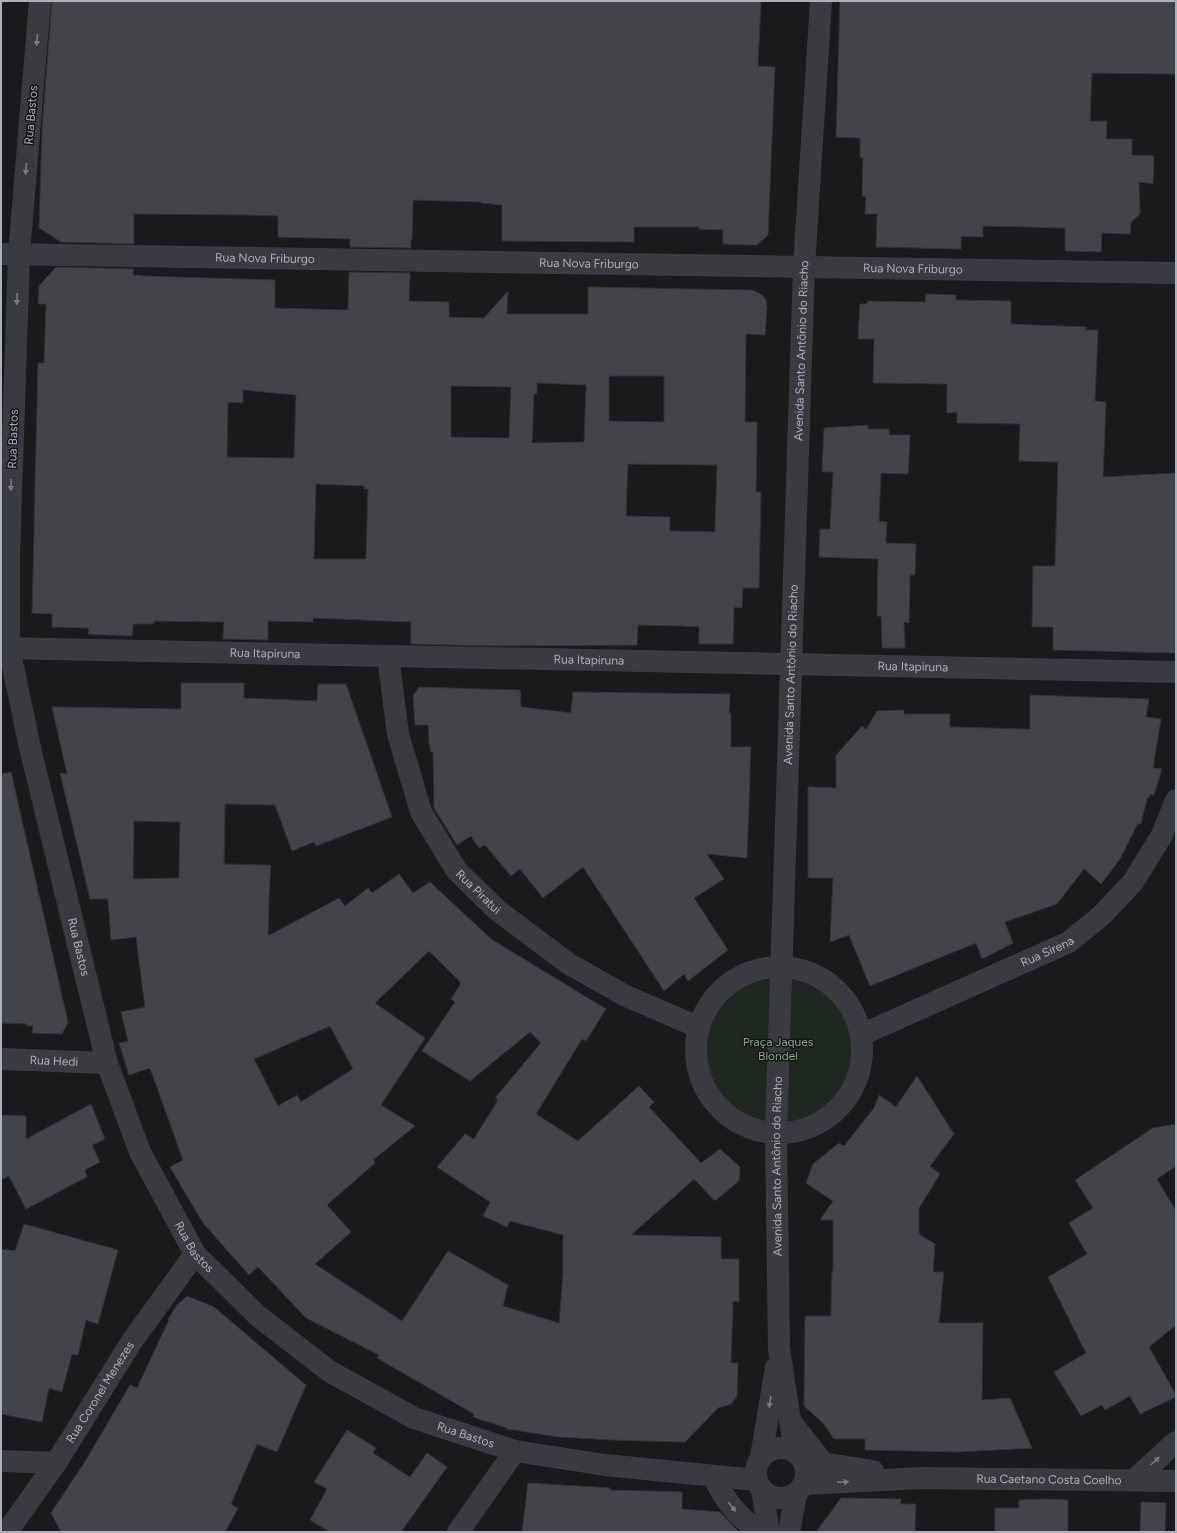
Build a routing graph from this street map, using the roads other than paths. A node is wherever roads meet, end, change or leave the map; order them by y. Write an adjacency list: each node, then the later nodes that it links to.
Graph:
1 (40, 1): 3 (street, Rua Bastos, one-way to 3)
2 (821, 1): 4 (street, Avenida Santo Antônio do Riacho)
3 (10, 255): 4 (street, Rua Nova Friburgo); 6 (street, Rua Bastos, one-way to 6)
4 (804, 266): 5 (street, Rua Nova Friburgo); 8 (street, Avenida Santo Antônio do Riacho)
5 (1176, 273)
6 (5, 648): 7 (street, Rua Itapiruna); 15 (street, Rua Bastos)
7 (388, 656): 8 (street, Rua Itapiruna); 12 (street, Rua Piratui)
8 (790, 664): 9 (street, Rua Itapiruna); 11 (street, Avenida Santo Antônio do Riacho)
9 (1176, 672)
10 (1176, 800): 13 (street, Rua Sirena)
11 (782, 966): 12 (street); 13 (street); 16 (street, Avenida Santo Antônio do Riacho)
12 (698, 1027): 16 (street)
13 (861, 1035): 16 (street)
14 (1, 1059): 15 (street, Rua Hedi)
15 (107, 1063): 17 (street, Rua Bastos)
16 (776, 1134): 18 (street, Avenida Santo Antônio do Riacho)
17 (195, 1254): 21 (street, Rua Bastos); 25 (street, Rua Coronel Menezes)
18 (779, 1349): 19 (street, Avenida Santo Antônio do Riacho); 22 (street, Avenida Santo Antônio do Riacho, one-way to 22)
19 (790, 1422): 23 (street, Avenida Santo Antônio do Riacho); 23 (street)
20 (1176, 1442): 28 (street, one-way to 20)
21 (515, 1451): 26 (street, Rua Bastos); 33 (street)
22 (761, 1457): 23 (street); 30 (street)
23 (807, 1459): 27 (street, Rua Caetano Costa Coelho); 31 (street)
24 (1, 1461): 25 (street)
25 (56, 1463): 32 (street, Rua Coronel Menezes)
26 (713, 1476): 30 (street, Rua Bastos); 34 (street, one-way to 34)
27 (922, 1478): 28 (street, Rua Caetano Costa Coelho); 31 (street, Rua Caetano Costa Coelho, one-way to 27)
28 (1134, 1480): 29 (street, Rua Caetano Costa Coelho)
29 (1176, 1481)
30 (759, 1485): 31 (street); 35 (street)
31 (800, 1489): 36 (street)
32 (7, 1532)
33 (458, 1532)
34 (758, 1532)
35 (769, 1532)
36 (789, 1532)

